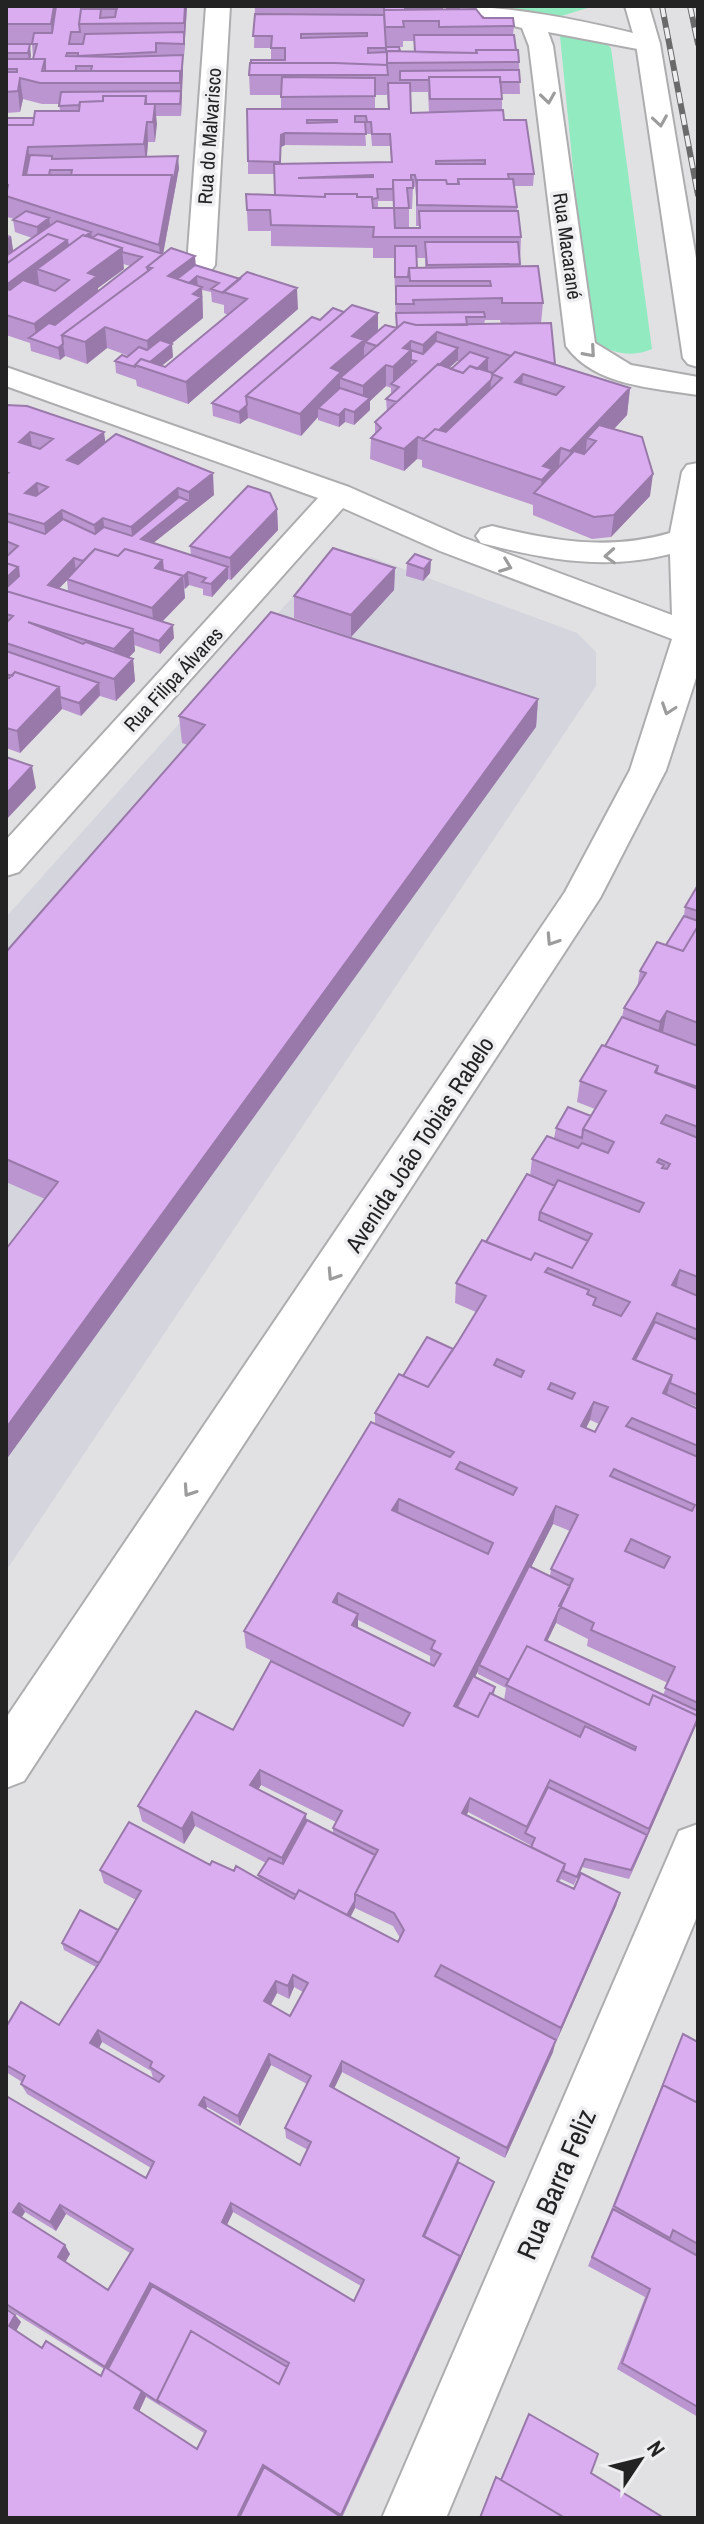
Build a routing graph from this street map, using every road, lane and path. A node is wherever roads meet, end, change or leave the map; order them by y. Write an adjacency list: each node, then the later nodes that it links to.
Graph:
1 (218, 6): 7 (street, Rua do Malvarisco)
2 (460, 6): 5 (street)
3 (637, 6): 6 (street)
4 (603, 8): 5 (street)
5 (544, 24): 6 (street); 10 (street, Rua Macarané, one-way to 10)
6 (648, 44): 8 (street, one-way to 8)
7 (201, 265)
8 (698, 358)
9 (11, 384): 12 (street)
10 (698, 386)
11 (698, 472): 14 (street, Avenida João Tobias Rabelo)
12 (338, 494): 13 (street); 16 (street, Rua Filipa Álvares)
13 (384, 511): 14 (street, one-way to 13); 15 (street, one-way to 15)
14 (685, 539): 15 (street, Avenida João Tobias Rabelo)
15 (695, 634): 17 (street, Avenida João Tobias Rabelo, one-way to 17)
16 (6, 863)
17 (6, 1763)
18 (698, 1850): 19 (street, Rua Barra Feliz)
19 (414, 2518)

